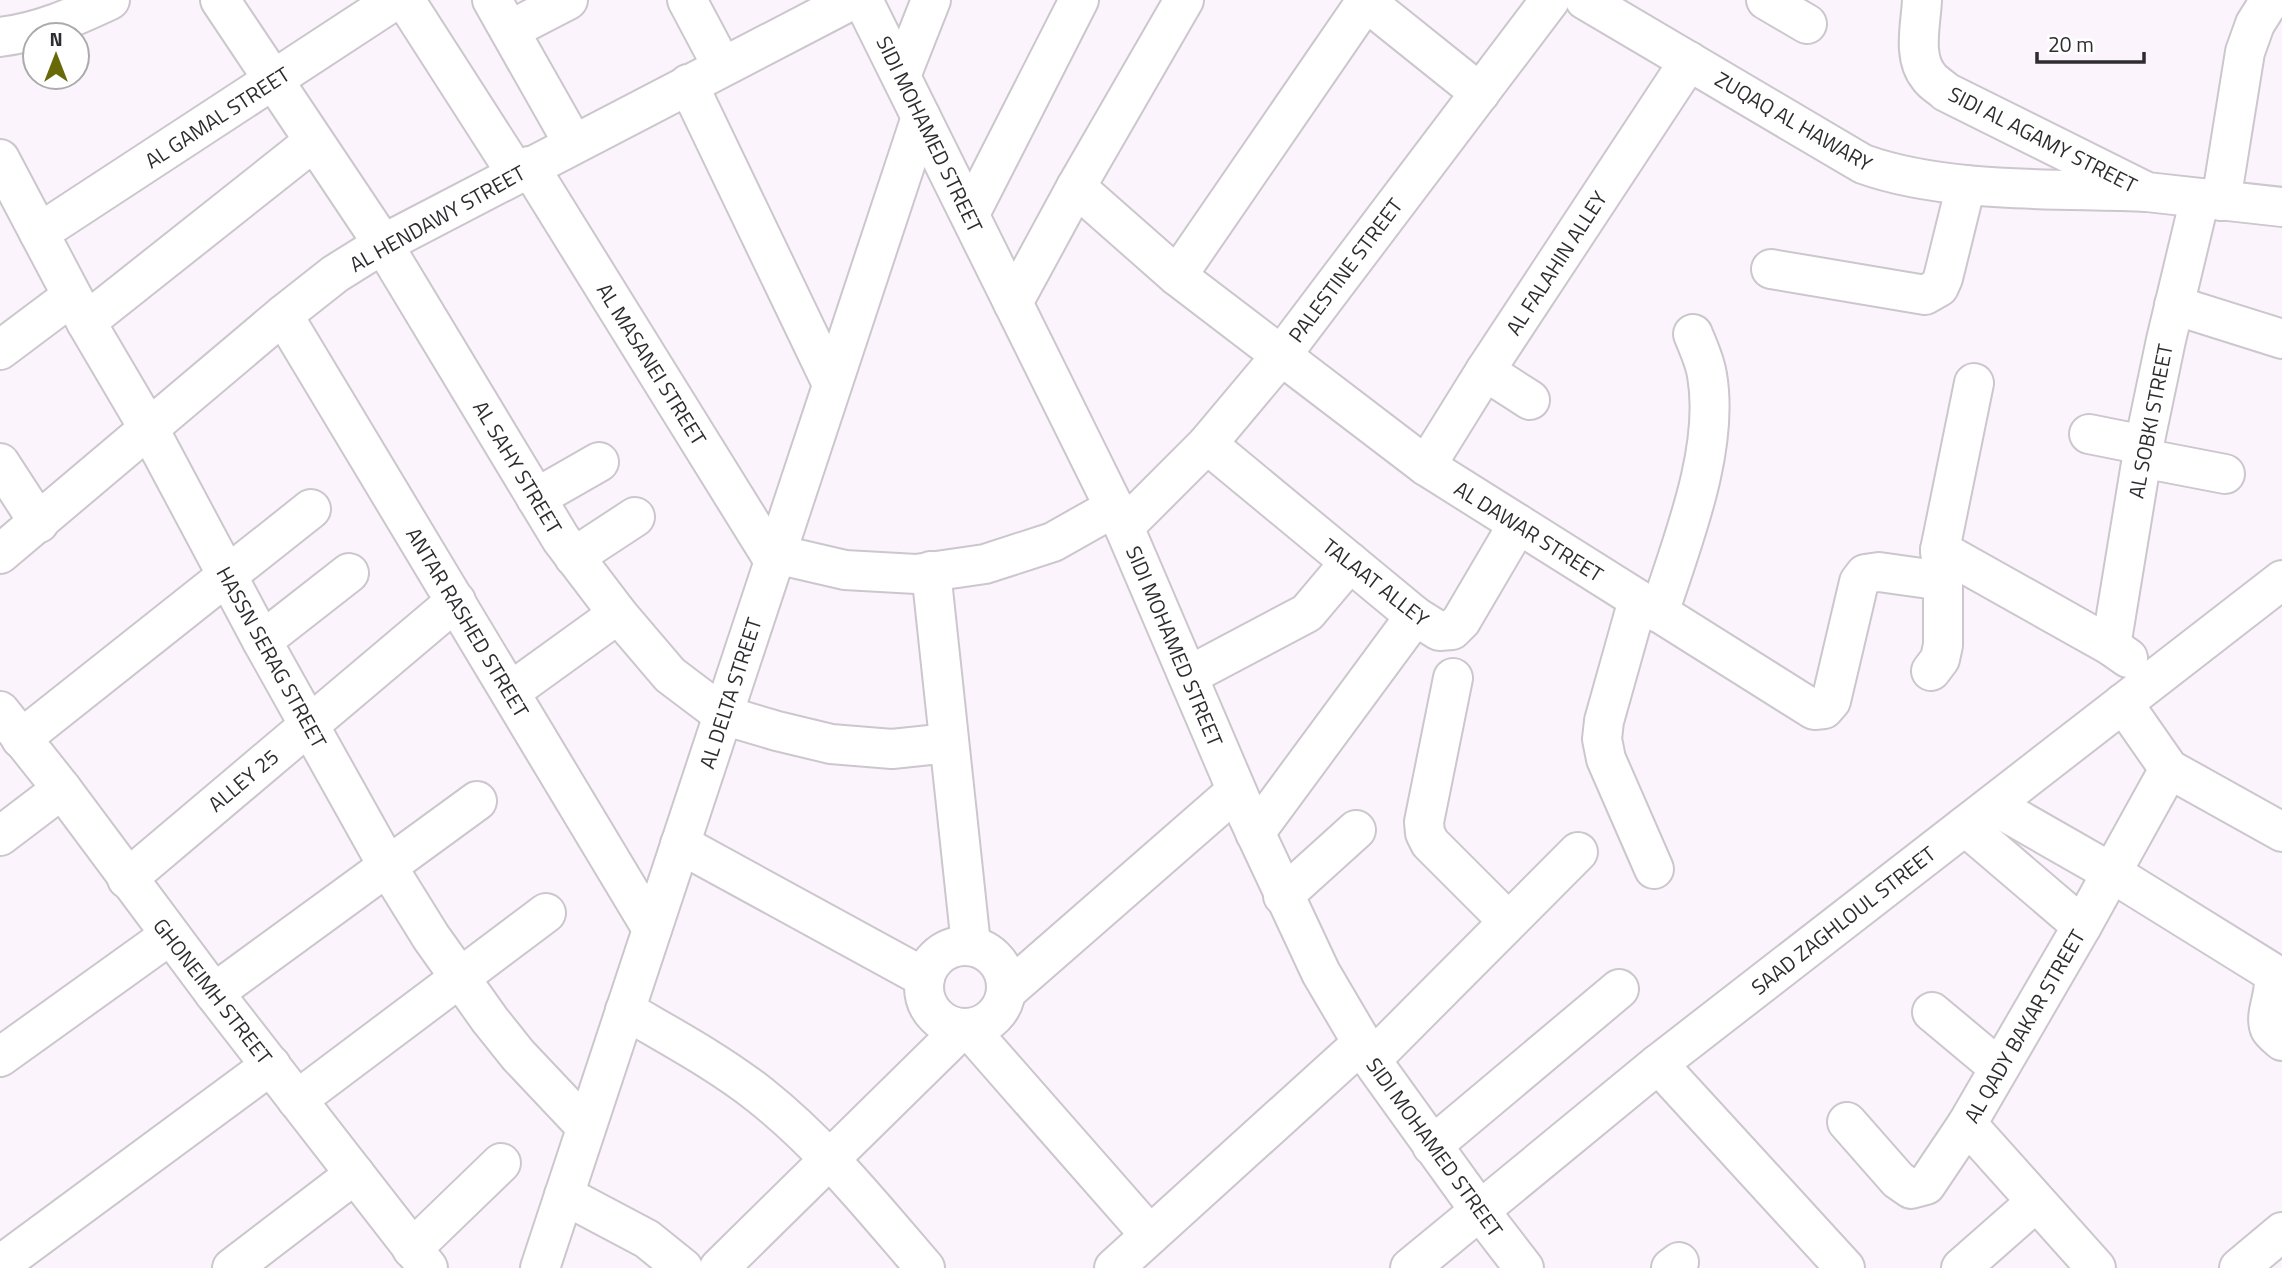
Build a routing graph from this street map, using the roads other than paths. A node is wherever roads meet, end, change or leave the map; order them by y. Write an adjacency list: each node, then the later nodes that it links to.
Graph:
1 (110, 0): 20 (street)
2 (220, 0): 24 (street, AL SAHY STREET)
3 (395, 0): 24 (street, AL GAMAL STREET)
4 (405, 0): 31 (street, AL MASANEI STREET)
5 (568, 0): 18 (street)
6 (687, 0): 22 (street)
7 (852, 0): 22 (street, AL HENDAWY STREET)
8 (863, 0): 23 (street, SIDI MOHAMED STREET)
9 (931, 0): 23 (street)
10 (1079, 0): 37 (street)
11 (1184, 0): 33 (street)
12 (1550, 0): 26 (street, PALESTINE STREET)
13 (1584, 0): 21 (street, ZUQAQ AL HAWARY)
14 (1766, 0): 19 (street)
15 (1922, 0): 34 (street, SIDI AL AGAMY STREET)
16 (2270, 0): 35 (street, AL SOBKI STREET)
17 (1365, 1): 26 (street); 41 (street)
18 (501, 15): 29 (street)
19 (1807, 24)
20 (0, 37)
21 (1689, 61): 32 (street, ZUQAQ AL HAWARY); 50 (street, AL FALAHIN ALLEY)
22 (722, 66): 25 (street, AL HENDAWY STREET)
23 (901, 76): 27 (street, SIDI MOHAMED STREET)
24 (272, 80): 28 (street, AL SAHY STREET); 38 (street, AL GAMAL STREET)
25 (688, 83): 29 (street, AL HENDAWY STREET); 52 (street)
26 (1479, 93): 49 (street, PALESTINE STREET)
27 (921, 117): 37 (street, SIDI MOHAMED STREET); 52 (street, AL DELTA STREET)
28 (313, 142): 39 (street, AL SAHY STREET); 44 (street)
29 (573, 143): 31 (street, AL HENDAWY STREET)
30 (2, 166): 38 (street, HASSN SERAG STREET)
31 (523, 170): 39 (street, AL HENDAWY STREET); 70 (street, AL MASANEI STREET)
32 (1966, 185): 34 (street, ZUQAQ AL HAWARY); 40 (street)
33 (1076, 187): 41 (street, AL DAWAR STREET); 42 (street)
34 (2147, 192): 35 (street, SIDI AL AGAMY STREET)
35 (2210, 200): 36 (street, SIDI AL AGAMY STREET); 43 (street, AL SOBKI STREET)
36 (2282, 207)
37 (970, 214): 42 (street, SIDI MOHAMED STREET)
38 (39, 233): 44 (street, HASSN SERAG STREET)
39 (383, 244): 45 (street, AL HENDAWY STREET); 62 (street, AL SAHY STREET)
40 (1771, 269)
41 (1177, 276): 49 (street, AL DAWAR STREET)
42 (1013, 303): 65 (street, SIDI MOHAMED STREET)
43 (2174, 305): 47 (street); 57 (street, AL SOBKI STREET)
44 (79, 309): 48 (street); 54 (street, HASSN SERAG STREET)
45 (283, 315): 54 (street, AL HENDAWY STREET); 77 (street, ANTAR RASHED STREET)
46 (1693, 334): 78 (street)
47 (2282, 339)
48 (0, 350)
49 (1280, 357): 56 (street, PALESTINE STREET); 60 (street, AL DAWAR STREET)
50 (1485, 371): 53 (street); 60 (street, AL FALAHIN ALLEY)
51 (1974, 383): 72 (street)
52 (832, 384): 70 (street, AL DELTA STREET)
53 (1530, 400)
54 (149, 429): 66 (street, AL HENDAWY STREET); 75 (street, HASSN SERAG STREET)
55 (2089, 434): 57 (street)
56 (1207, 443): 65 (street, PALESTINE STREET); 71 (street, TALAAT ALLEY)
57 (2143, 452): 61 (street); 82 (street, AL SOBKI STREET)
58 (599, 462): 62 (street)
59 (0, 463): 66 (street)
60 (1426, 466): 67 (street, AL DAWAR STREET)
61 (2225, 474)
62 (536, 498): 69 (street, AL SAHY STREET)
63 (311, 509): 75 (street)
64 (635, 517): 69 (street)
65 (1120, 517): 73 (street, PALESTINE STREET); 84 (street, SIDI MOHAMED STREET)
66 (39, 523): 68 (street, AL HENDAWY STREET)
67 (1518, 524): 78 (street, AL DAWAR STREET); 80 (street, TALAAT ALLEY)
68 (0, 554)
69 (574, 557): 79 (street, AL SAHY STREET)
70 (775, 558): 73 (street, PALESTINE STREET); 89 (street, AL DELTA STREET)
71 (1350, 562): 80 (street, TALAAT ALLEY); 84 (street)
72 (1941, 565): 78 (street, AL DAWAR STREET); 82 (street); 83 (street)
73 (931, 571): 92 (street)
74 (349, 573): 81 (street)
75 (227, 576): 81 (street, HASSN SERAG STREET); 90 (street)
76 (2282, 580): 86 (street, SAAD ZAGHLOUL STREET)
77 (456, 601): 87 (street, ANTAR RASHED STREET); 91 (street, ALLEY 25)
78 (1649, 606): 105 (street)
79 (618, 614): 87 (street); 89 (street, AL SAHY STREET)
80 (1415, 615): 99 (street)
81 (262, 641): 91 (street, HASSN SERAG STREET)
82 (2111, 646): 86 (street)
83 (1931, 671)
84 (1188, 676): 95 (street, SIDI MOHAMED STREET)
85 (1452, 678): 110 (street)
86 (2155, 678): 88 (street, SAAD ZAGHLOUL STREET)
87 (510, 692): 112 (street, ANTAR RASHED STREET)
88 (2123, 703): 93 (street); 97 (street, SAAD ZAGHLOUL STREET)
89 (723, 715): 92 (street, AL SAHY STREET); 102 (street, AL DELTA STREET)
90 (10, 725): 94 (street, GHONEIMH STREET)
91 (309, 725): 104 (street, HASSN SERAG STREET); 107 (street, ALLEY 25)
92 (949, 743): 114 (street)
93 (2169, 769): 100 (street); 106 (street, AL QADY BAKAR STREET)
94 (62, 789): 101 (street); 107 (street, GHONEIMH STREET)
95 (1237, 790): 99 (street, SIDI MOHAMED STREET); 118 (street)
96 (477, 801): 104 (street)
97 (1979, 815): 106 (street); 111 (street); 126 (street, SAAD ZAGHLOUL STREET)
98 (1356, 830): 108 (street)
99 (1255, 832): 108 (street, SIDI MOHAMED STREET)
100 (2282, 832)
101 (0, 836)
102 (680, 844): 112 (street, AL DELTA STREET); 116 (street)
103 (1578, 852): 110 (street)
104 (388, 866): 115 (street, HASSN SERAG STREET); 119 (street)
105 (1654, 869)
106 (2112, 873): 111 (street, AL QADY BAKAR STREET); 123 (street)
107 (127, 879): 113 (street, GHONEIMH STREET)
108 (1283, 896): 124 (street, SIDI MOHAMED STREET)
109 (546, 913): 115 (street)
110 (1507, 920): 124 (street)
111 (2082, 926): 128 (street, AL QADY BAKAR STREET)
112 (652, 929): 120 (street, AL DELTA STREET)
113 (170, 935): 119 (street, GHONEIMH STREET); 125 (street)
114 (971, 945): 116 (street); 118 (street)
115 (460, 978): 129 (street); 132 (street, HASSN SERAG STREET)
116 (925, 978): 122 (street)
117 (1619, 989): 133 (street)
118 (1007, 991): 122 (street)
119 (214, 993): 127 (street, GHONEIMH STREET)
120 (625, 1010): 132 (street, AL DELTA STREET); 134 (street)
121 (1932, 1012): 128 (street)
122 (965, 1028): 134 (street); 141 (street)
123 (2282, 1041)
124 (1366, 1051): 133 (street, SIDI MOHAMED STREET); 141 (street)
125 (0, 1057)
126 (1658, 1064): 139 (street, SAAD ZAGHLOUL STREET); 152 (street)
127 (271, 1065): 129 (street, GHONEIMH STREET); 143 (street)
128 (1999, 1068): 131 (street, AL QADY BAKAR STREET)
129 (297, 1100): 136 (street, GHONEIMH STREET)
130 (1847, 1122): 131 (street, AL QADY BAKAR STREET)
131 (1966, 1124): 138 (street)
132 (586, 1127): 137 (street, AL DELTA STREET)
133 (1432, 1146): 139 (street, SIDI MOHAMED STREET)
134 (830, 1158): 147 (street); 148 (street)
135 (501, 1163): 142 (street)
136 (355, 1174): 142 (street, GHONEIMH STREET); 144 (street)
137 (564, 1195): 145 (street, AL DELTA STREET); 146 (street)
138 (2036, 1202): 153 (street); 154 (street)
139 (1479, 1211): 150 (street, SAAD ZAGHLOUL STREET); 151 (street, SIDI MOHAMED STREET)
140 (2282, 1232): 155 (street)
141 (1150, 1235): 149 (street)
142 (420, 1258)
143 (0, 1265)
144 (232, 1268)
145 (540, 1268)
146 (683, 1268)
147 (719, 1268)
148 (925, 1268)
149 (1114, 1268)
150 (1410, 1268)
151 (1524, 1268)
152 (1845, 1268)
153 (1961, 1268)
154 (2096, 1268)
155 (2239, 1268)

